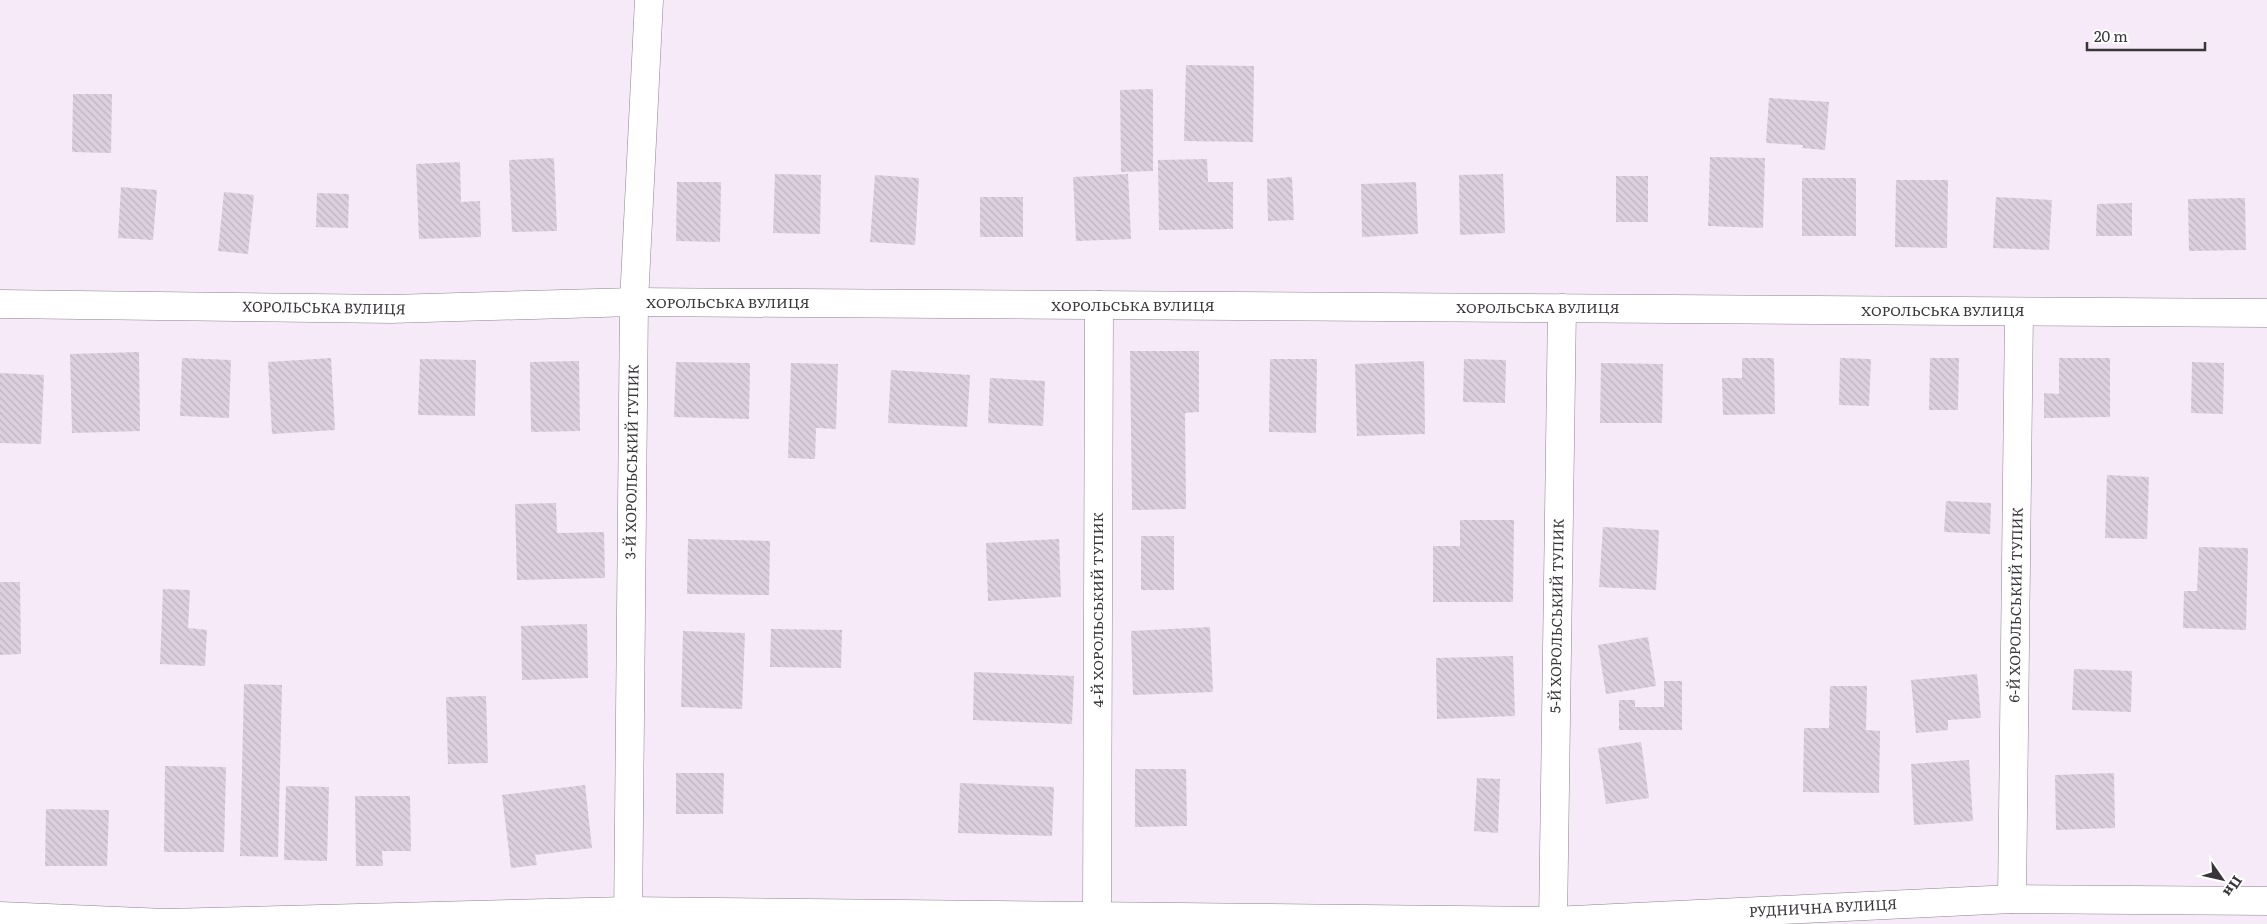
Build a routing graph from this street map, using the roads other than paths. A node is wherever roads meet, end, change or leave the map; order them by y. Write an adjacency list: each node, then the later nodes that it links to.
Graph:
1 (649, 0): 2 (street, 3-Й ХОРОЛЬСЬКИЙ ТУПИК)
2 (634, 302): 3 (street, ХОРОЛЬСЬКА ВУЛИЦЯ); 4 (street, ХОРОЛЬСЬКА ВУЛИЦЯ); 12 (street, 3-Й ХОРОЛЬСЬКИЙ ТУПИК)
3 (0, 304)
4 (1099, 305): 5 (street, ХОРОЛЬСЬКА ВУЛИЦЯ); 11 (street, 4-Й ХОРОЛЬСЬКИЙ ТУПИК)
5 (1562, 308): 6 (street, ХОРОЛЬСЬКА ВУЛИЦЯ); 13 (street, 5-Й ХОРОЛЬСЬКИЙ ТУПИК)
6 (2019, 312): 7 (street, ХОРОЛЬСЬКА ВУЛИЦЯ); 8 (street, 6-Й ХОРОЛЬСЬКИЙ ТУПИК)
7 (2267, 313)
8 (2012, 899): 9 (street, РУДНИЧНА ВУЛИЦЯ); 13 (street, РУДНИЧНА ВУЛИЦЯ)
9 (2267, 901)
10 (0, 916): 12 (street, РУДНИЧНА ВУЛИЦЯ)
11 (1097, 916): 12 (street, РУДНИЧНА ВУЛИЦЯ); 13 (street, РУДНИЧНА ВУЛИЦЯ)
12 (627, 918)
13 (1553, 922)

